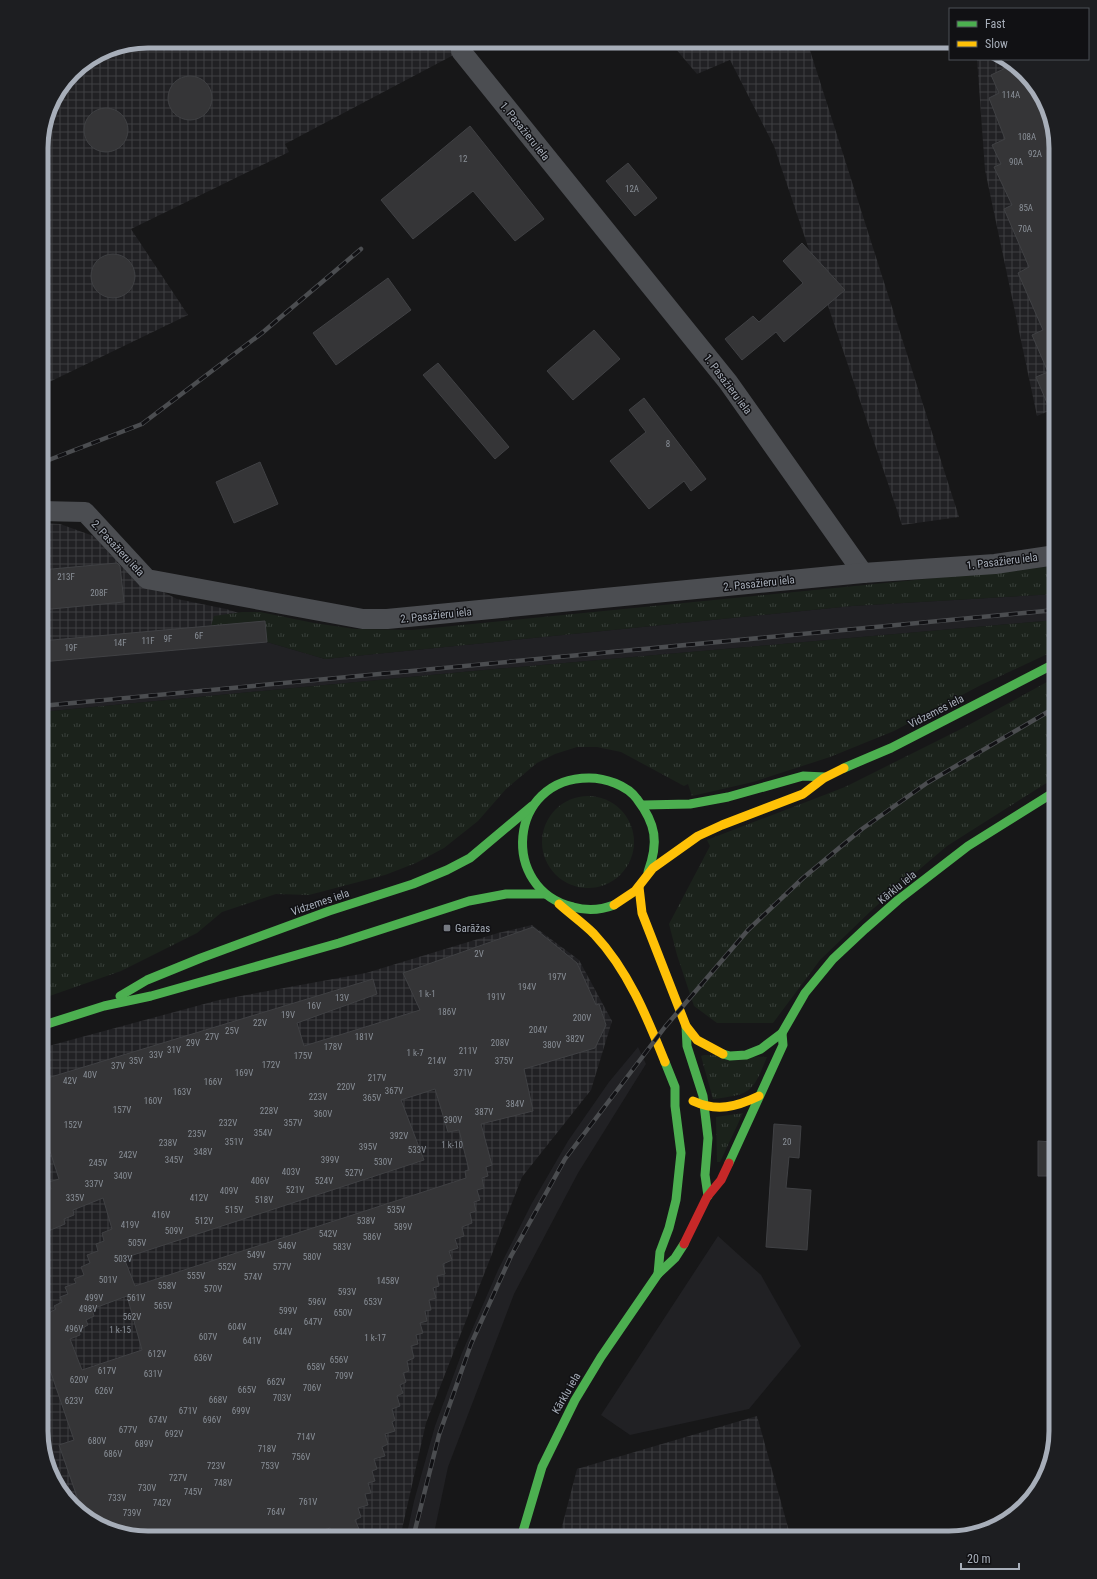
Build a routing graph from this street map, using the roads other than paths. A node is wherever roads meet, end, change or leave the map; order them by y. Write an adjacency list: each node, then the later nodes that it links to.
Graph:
1 (461, 51): 4 (street, 1. Pasažieru iela)
2 (48, 511): 4 (street, 2. Pasažieru iela)
3 (1049, 556): 4 (street, 1. Pasažieru iela)
4 (863, 573)
5 (1049, 667): 6 (street, Vidzemes iela)
6 (825, 777): 9 (street, Vidzemes iela); 10 (street, Vidzemes iela)
7 (1049, 795): 17 (street, Kārklu iela)
8 (533, 804): 9 (street, Vidzemes iela); 12 (street, Vidzemes iela); 14 (street, Vidzemes iela)
9 (644, 805): 10 (street, Vidzemes iela)
10 (648, 872): 11 (street, Vidzemes iela)
11 (639, 887): 13 (street, Vidzemes iela); 16 (street, Kārklu iela)
12 (545, 894): 13 (street, Vidzemes iela); 14 (street, Vidzemes iela)
13 (559, 903): 18 (street)
14 (104, 1006): 15 (street, Vidzemes iela)
15 (48, 1024)
16 (686, 1026): 17 (street, Kārklu iela); 20 (street, Kārklu iela)
17 (782, 1033): 19 (street, Kārklu iela)
18 (675, 1087): 20 (street); 22 (street)
19 (759, 1096): 20 (street); 21 (street, Kārklu iela)
20 (705, 1108): 21 (street, Kārklu iela)
21 (708, 1196): 22 (street, Kārklu iela)
22 (658, 1274): 23 (street, Kārklu iela)
23 (523, 1531)

